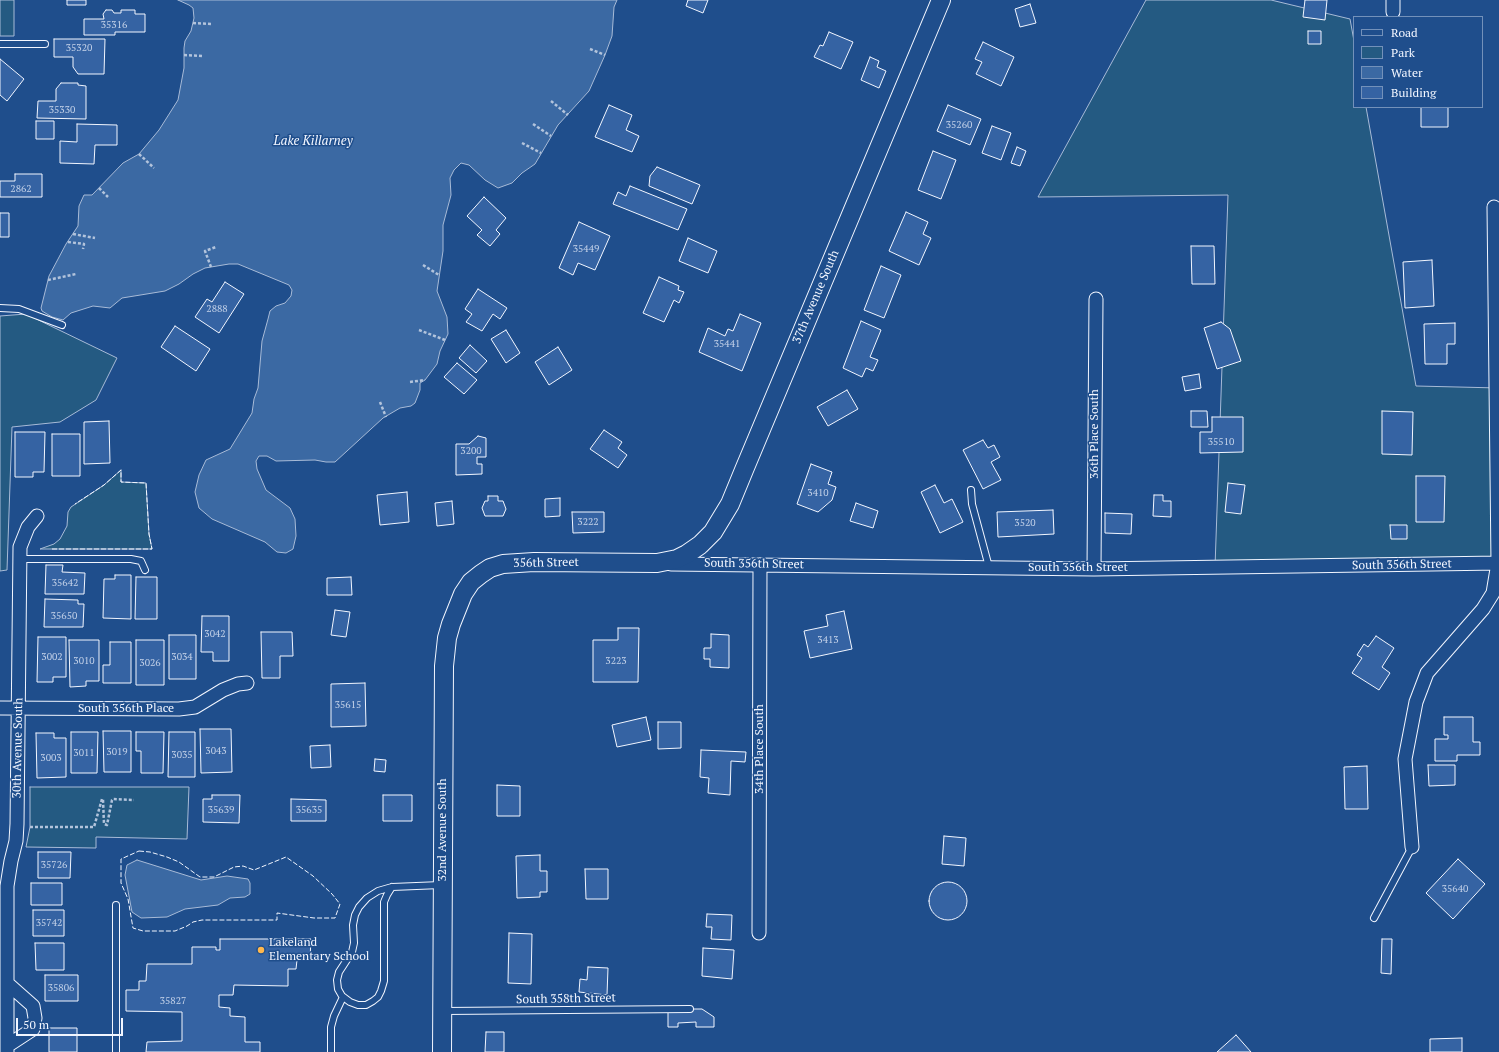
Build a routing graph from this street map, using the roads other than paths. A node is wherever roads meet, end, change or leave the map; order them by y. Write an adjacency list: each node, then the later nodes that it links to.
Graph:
1 (941, 0): 11 (street, 37th Avenue South)
2 (0, 44): 3 (lane)
3 (45, 44)
4 (1494, 207): 12 (street)
5 (1096, 299): 15 (street, 36th Place South)
6 (0, 308): 7 (lane)
7 (62, 325)
8 (971, 490): 14 (lane)
9 (36, 516): 10 (street, 30th Avenue South)
10 (20, 559): 16 (lane); 20 (street, 30th Avenue South)
11 (657, 563): 13 (street, South 356th Street); 17 (street, 356th Street)
12 (1498, 563): 15 (street, South 356th Street); 21 (street)
13 (760, 564): 14 (street, South 356th Street); 27 (street, 34th Place South)
14 (989, 567): 15 (street, South 356th Street)
15 (1094, 569)
16 (145, 570)
17 (456, 609): 23 (street, 32nd Avenue South)
18 (247, 683): 20 (street, South 356th Place)
19 (0, 708): 20 (street, South 356th Place)
20 (19, 708): 22 (street, 30th Avenue South)
21 (1412, 847): 26 (lane)
22 (5, 860): 28 (street, 30th Avenue South)
23 (442, 885): 24 (lane); 31 (street, 32nd Avenue South)
24 (392, 887): 29 (lane); 29 (lane)
25 (116, 905): 34 (lane)
26 (1374, 918)
27 (759, 932)
28 (7, 983): 32 (street, 30th Avenue South); 33 (street, 30th Avenue South)
29 (344, 997): 35 (lane)
30 (690, 1009): 31 (lane, South 358th Street)
31 (442, 1012): 36 (street, 32nd Avenue South)
32 (4, 1013): 33 (street, 30th Avenue South)
33 (7, 1049)
34 (116, 1052)
35 (331, 1052)
36 (442, 1052)

